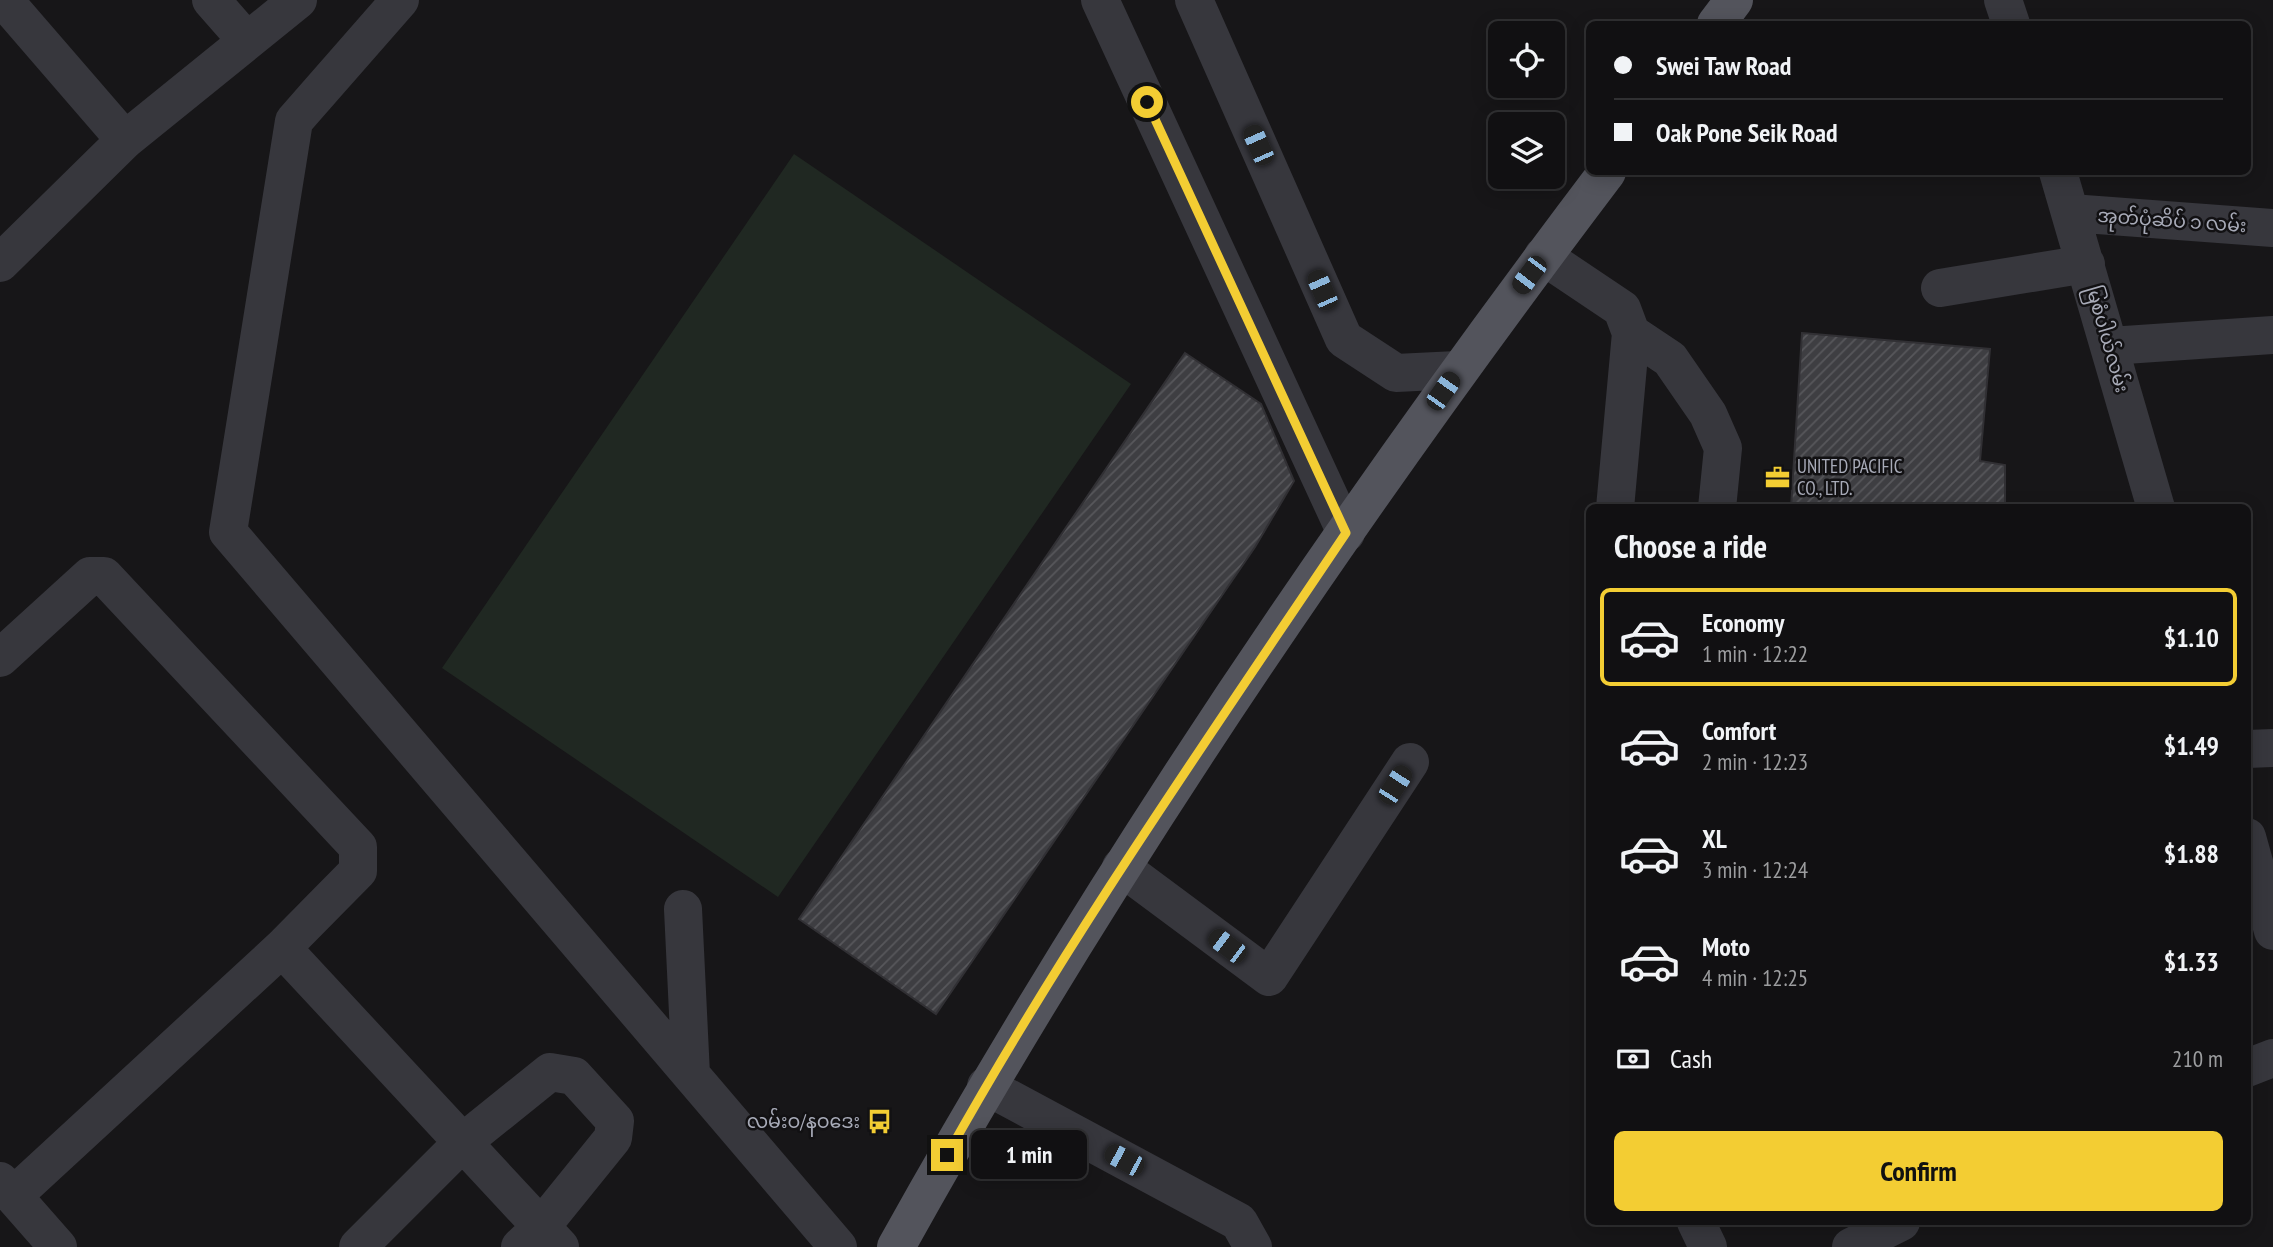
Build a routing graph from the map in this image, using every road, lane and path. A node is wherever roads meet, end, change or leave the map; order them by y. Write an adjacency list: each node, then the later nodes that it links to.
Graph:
1 (4, 0): 12 (street)
2 (211, 0): 11 (street)
3 (298, 0): 11 (street)
4 (400, 0): 40 (street)
5 (1100, 0): 28 (street)
6 (1194, 0): 24 (street)
7 (1734, 0): 9 (main road)
8 (2003, 0): 10 (street)
9 (1718, 21)
10 (2010, 21)
11 (247, 41): 12 (street)
12 (125, 140): 18 (street)
13 (1605, 175): 17 (main road)
14 (2059, 175): 15 (street, မြစံပါယ်လမ်း)
15 (2071, 213): 16 (street, အုတ်ပုံဆိပ် ၁ လမ်း); 19 (street, မြစံပါယ်လမ်း)
16 (2273, 228)
17 (1543, 256): 21 (street); 24 (main road)
18 (0, 262)
19 (2086, 264): 20 (street); 23 (street, မြစံပါယ်လမ်း)
20 (1940, 288)
21 (1631, 333): 25 (street); 26 (street)
22 (2273, 335): 23 (street)
23 (2110, 346): 27 (street, မြစံပါယ်လမ်း)
24 (1457, 370): 28 (main road)
25 (1615, 504)
26 (1717, 504)
27 (2155, 504)
28 (1346, 533): 34 (main road)
29 (0, 658): 37 (street)
30 (2251, 748): 31 (street)
31 (2273, 748)
32 (1410, 762): 34 (street)
33 (2251, 851): 36 (street)
34 (1121, 867): 41 (main road)
35 (683, 909): 40 (street)
36 (2273, 931)
37 (282, 948): 42 (street); 43 (street)
38 (2273, 1058): 39 (street)
39 (2251, 1066)
40 (691, 1075): 49 (street)
41 (986, 1086): 50 (main road); 51 (street)
42 (463, 1142): 46 (street); 46 (street); 48 (street)
43 (6, 1188): 47 (street)
44 (1697, 1225): 52 (street)
45 (1895, 1225): 53 (street)
46 (540, 1240)
47 (58, 1247)
48 (358, 1247)
49 (838, 1247)
50 (896, 1247)
51 (1253, 1247)
52 (1708, 1247)
53 (1851, 1247)

